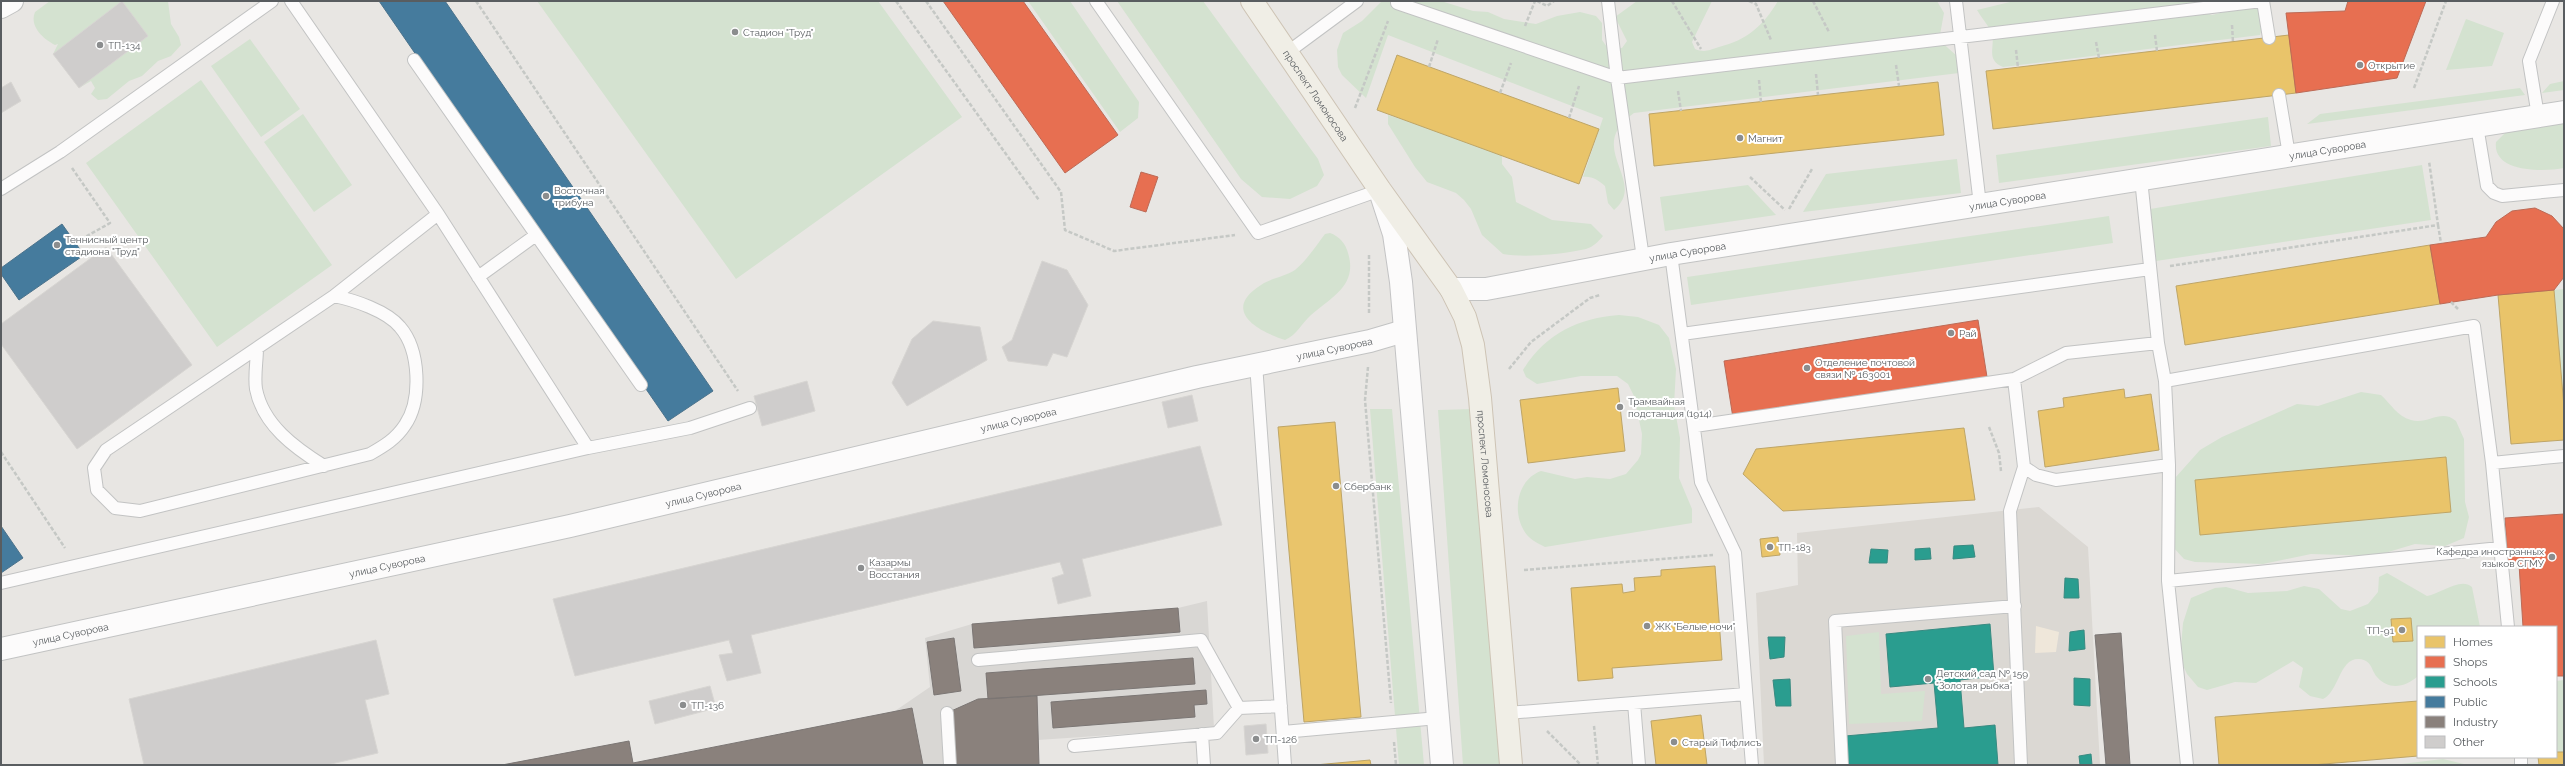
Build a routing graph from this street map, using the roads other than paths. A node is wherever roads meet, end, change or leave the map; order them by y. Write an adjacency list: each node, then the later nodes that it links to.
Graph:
1 (12, 1): 12 (street)
2 (272, 1): 24 (lane)
3 (291, 1): 28 (lane)
4 (1096, 1): 25 (lane)
5 (1252, 1): 15 (main road, проспект Ломоносова)
6 (1356, 1): 15 (lane)
7 (1608, 1): 17 (lane)
8 (1956, 1): 13 (lane)
9 (2262, 1): 13 (lane); 14 (lane)
10 (2553, 1): 20 (lane)
11 (1397, 3): 17 (lane)
12 (1, 7)
13 (1960, 38): 17 (lane); 27 (lane)
14 (2269, 38)
15 (1288, 52): 25 (main road, проспект Ломоносова)
16 (414, 60): 29 (lane)
17 (1617, 78): 31 (lane)
18 (2279, 95): 22 (lane)
19 (2564, 112): 20 (street, улица Суворова)
20 (2538, 116): 21 (street, улица Суворова)
21 (2477, 126): 22 (street, улица Суворова); 26 (lane)
22 (2289, 155): 23 (street, улица Суворова)
23 (2141, 179): 27 (street, улица Суворова); 32 (lane)
24 (1, 190)
25 (1380, 190): 34 (main road, проспект Ломоносова); 36 (street, проспект Ломоносова)
26 (2564, 190)
27 (1980, 205): 30 (street, улица Суворова)
28 (438, 214): 33 (lane); 35 (lane)
29 (536, 235): 33 (lane); 43 (lane)
30 (1671, 254): 31 (street, улица Суворова); 37 (lane)
31 (1644, 258): 34 (street, улица Суворова)
32 (2150, 269): 37 (lane); 38 (lane)
33 (478, 277): 46 (lane)
34 (1451, 289): 64 (main road, проспект Ломоносова)
35 (334, 296): 39 (lane); 50 (lane)
36 (1404, 331): 40 (street, улица Суворова); 65 (street, проспект Ломоносова)
37 (1682, 334): 45 (lane)
38 (2158, 343): 41 (lane); 42 (lane)
39 (257, 348): 50 (lane); 50 (lane)
40 (1256, 364): 57 (street, улица Суворова); 61 (lane)
41 (2014, 379): 45 (lane); 51 (lane)
42 (2165, 381): 48 (lane); 49 (lane)
43 (641, 385)
44 (750, 408): 46 (lane)
45 (1695, 426): 59 (lane)
46 (588, 448): 54 (lane)
47 (2564, 456): 48 (lane)
48 (2492, 463): 52 (lane)
49 (2169, 465): 51 (lane); 53 (lane)
50 (324, 466)
51 (2024, 468): 55 (lane)
52 (2500, 548): 53 (lane); 56 (lane)
53 (2168, 582): 78 (lane)
54 (1, 583)
55 (2015, 606): 76 (lane); 77 (lane)
56 (2508, 626)
57 (1, 649)
58 (978, 660): 62 (lane)
59 (1746, 694): 60 (lane); 75 (lane)
60 (1634, 703): 64 (lane); 74 (lane)
61 (1281, 706): 62 (lane); 66 (lane)
62 (1239, 708): 67 (lane)
63 (947, 713): 69 (lane)
64 (1507, 713): 73 (main road, проспект Ломоносова)
65 (1438, 718): 66 (lane); 72 (street, проспект Ломоносова)
66 (1283, 732): 71 (lane)
67 (1202, 734): 68 (lane); 70 (lane)
68 (1074, 746)
69 (950, 765)
70 (1204, 765)
71 (1285, 765)
72 (1442, 765)
73 (1511, 765)
74 (1639, 765)
75 (1752, 765)
76 (1842, 765)
77 (2021, 765)
78 (2187, 765)

